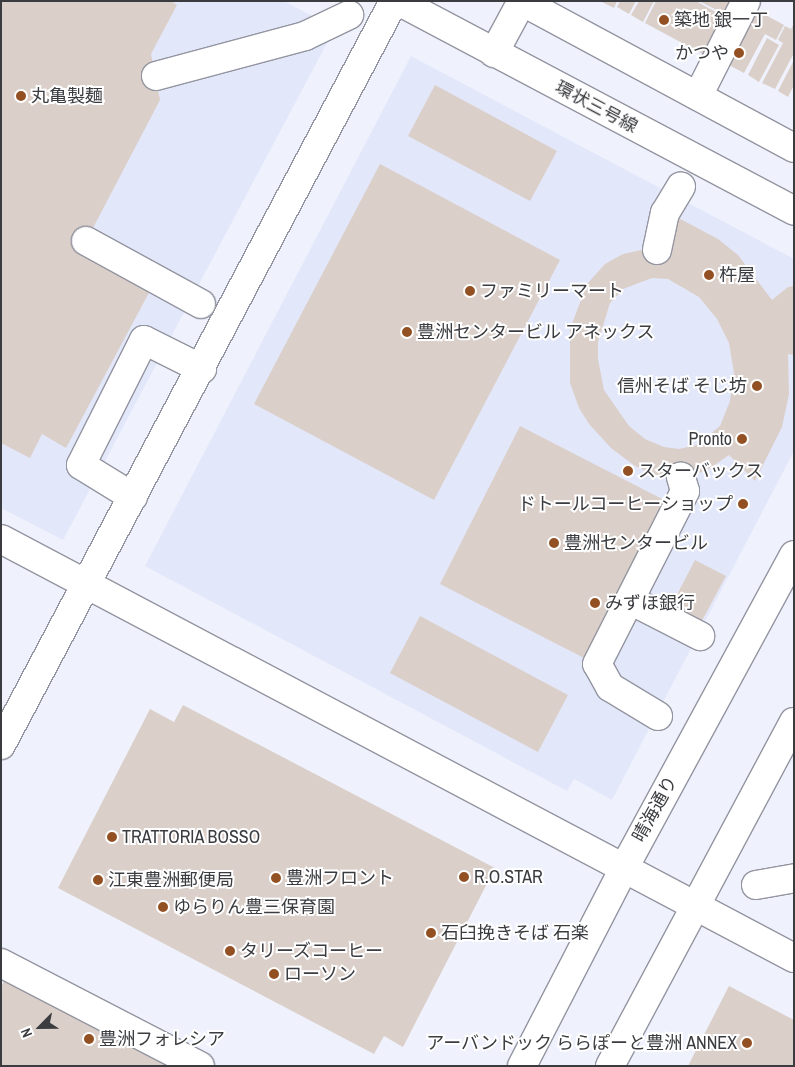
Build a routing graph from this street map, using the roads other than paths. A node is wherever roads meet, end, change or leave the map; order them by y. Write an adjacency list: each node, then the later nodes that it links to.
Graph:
1 (394, 1): 15 (street)
2 (398, 1): 6 (street, 環状三号線)
3 (521, 1): 6 (street); 8 (street)
4 (746, 1): 8 (street)
5 (344, 8): 7 (street)
6 (494, 53): 11 (street, 環状三号線)
7 (156, 76)
8 (698, 96): 9 (street)
9 (794, 148)
10 (682, 186): 13 (street)
11 (794, 211)
12 (86, 240): 14 (street)
13 (657, 250)
14 (201, 304)
15 (202, 369): 17 (street); 17 (street)
16 (682, 478): 21 (street)
17 (133, 497): 20 (street)
18 (1, 539): 20 (street)
19 (794, 555): 26 (street, 晴海通り)
20 (86, 584): 25 (street); 26 (street)
21 (630, 600): 22 (street); 23 (street)
22 (700, 636)
23 (658, 716)
24 (794, 722): 29 (street)
25 (1, 744)
26 (624, 868): 29 (street); 33 (street, 晴海通り)
27 (794, 878): 28 (street)
28 (756, 884)
29 (695, 905): 30 (street); 34 (street)
30 (794, 958)
31 (1, 963): 32 (street)
32 (200, 1066)
33 (522, 1066)
34 (610, 1066)

